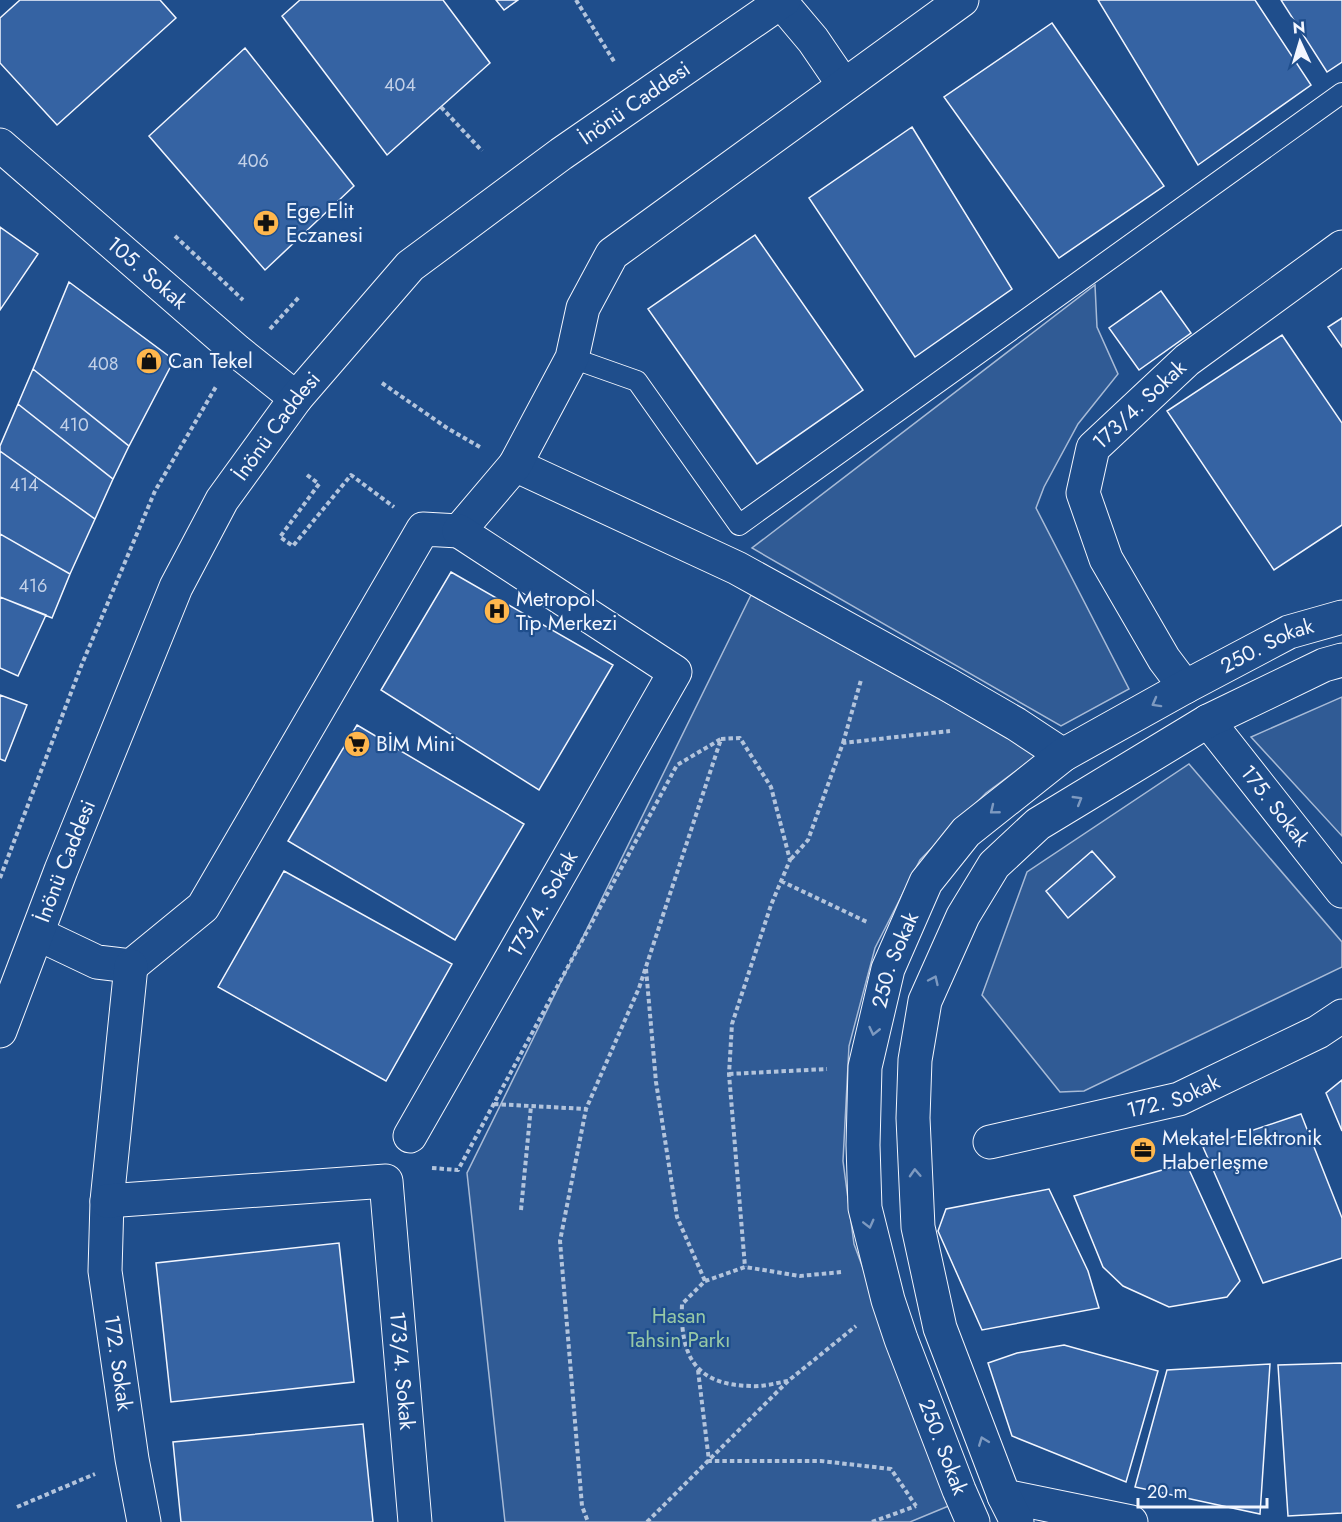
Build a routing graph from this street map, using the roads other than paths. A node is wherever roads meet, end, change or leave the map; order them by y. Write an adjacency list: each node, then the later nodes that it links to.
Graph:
1 (962, 0): 3 (street)
2 (782, 1): 3 (street); 8 (street, İnönü Caddesi)
3 (843, 84): 7 (street)
4 (1342, 93): 7 (lane)
5 (0, 145): 8 (street, 105. Sokak)
6 (1342, 248): 13 (street, 173/4. Sokak)
7 (572, 358): 9 (street)
8 (296, 398): 17 (street, İnönü Caddesi)
9 (515, 465): 10 (street); 15 (street)
10 (459, 531): 18 (street); 21 (street, 173/4. Sokak)
11 (1342, 617): 13 (street, 250. Sokak)
12 (1342, 660): 14 (street, 250. Sokak)
13 (1185, 687): 14 (street, 173/4. Sokak); 15 (street, 250. Sokak, one-way to 15)
14 (1208, 721): 16 (street, 175. Sokak); 24 (street, 250. Sokak, one-way to 14)
15 (1063, 755): 27 (street, 250. Sokak, one-way to 27)
16 (1342, 891)
17 (38, 934): 18 (street); 20 (street, İnönü Caddesi)
18 (131, 966): 23 (street, 172. Sokak)
19 (1342, 1016): 22 (street, 172. Sokak)
20 (2, 1022)
21 (410, 1136)
22 (990, 1143)
23 (106, 1201): 25 (street, 172. Sokak); 26 (street, 173/4. Sokak)
24 (1010, 1509): 28 (street)
25 (144, 1522)
26 (416, 1522)
27 (974, 1522)
28 (1131, 1522)

